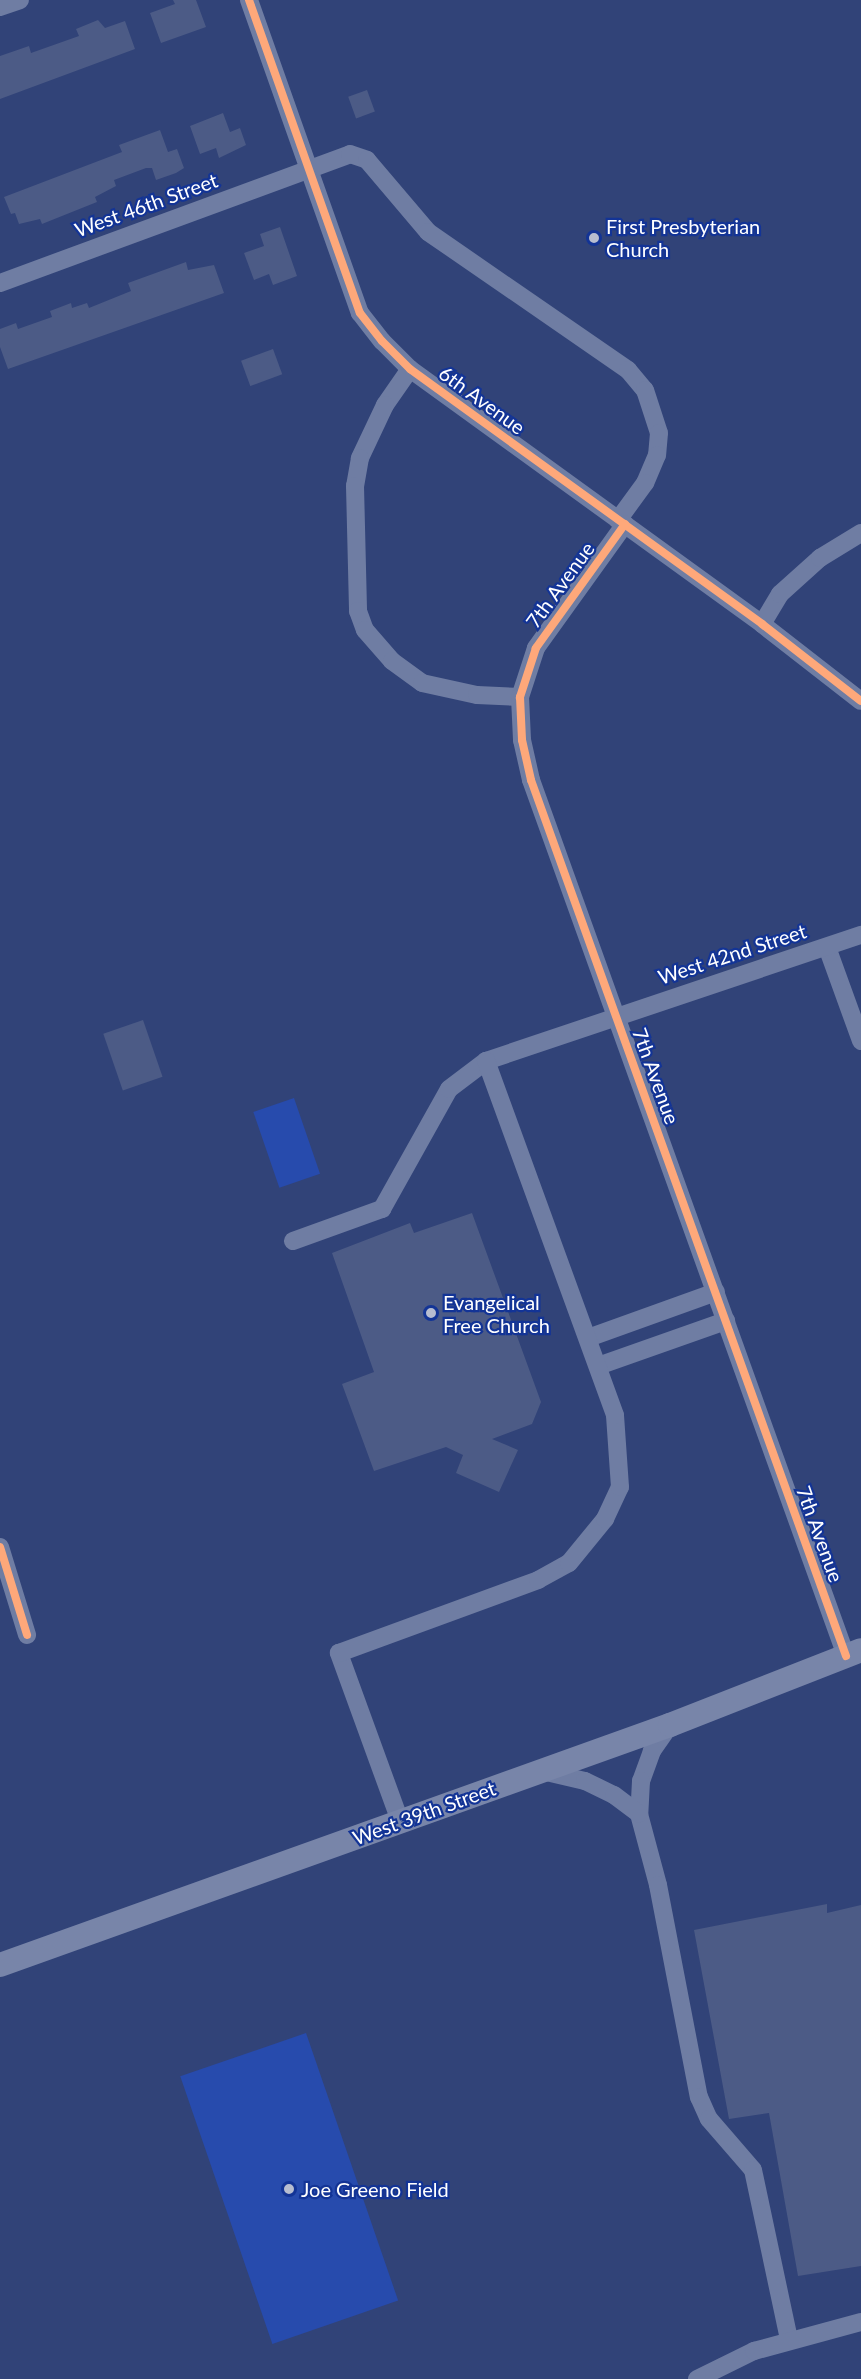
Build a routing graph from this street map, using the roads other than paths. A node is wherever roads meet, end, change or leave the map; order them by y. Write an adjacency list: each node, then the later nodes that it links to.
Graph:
1 (20, 0): 3 (street)
2 (249, 0): 4 (street, 6th Avenue)
3 (0, 7)
4 (307, 169): 5 (street, West 46th Street); 6 (street, 6th Avenue); 7 (street, West 46th Street)
5 (0, 283)
6 (410, 369): 7 (street, 6th Avenue); 10 (street)
7 (621, 522): 9 (street, 6th Avenue); 10 (street, 7th Avenue)
8 (861, 533): 9 (street)
9 (762, 624): 11 (street, 6th Avenue)
10 (520, 697): 14 (street, 7th Avenue)
11 (861, 701)
12 (861, 935): 13 (street, West 42nd Street)
13 (827, 946): 14 (street, West 42nd Street); 15 (street)
14 (617, 1016): 16 (street, West 42nd Street); 18 (street, 7th Avenue)
15 (861, 1041)
16 (486, 1061): 17 (street, West 42nd Street); 20 (street)
17 (293, 1241)
18 (716, 1292): 19 (street, 7th Avenue); 20 (street)
19 (726, 1322): 21 (street); 24 (street, 7th Avenue)
20 (588, 1338): 21 (street)
21 (598, 1366): 28 (street)
22 (0, 1547): 23 (street)
23 (27, 1635)
24 (856, 1652): 25 (main road, West 39th Street)
25 (670, 1725): 26 (main road, West 39th Street); 27 (street)
26 (542, 1771): 27 (street); 28 (main road, West 39th Street)
27 (639, 1814): 31 (street)
28 (400, 1821): 29 (main road, West 39th Street)
29 (0, 1965)
30 (861, 2322): 31 (street)
31 (789, 2339): 32 (street)
32 (697, 2379)

